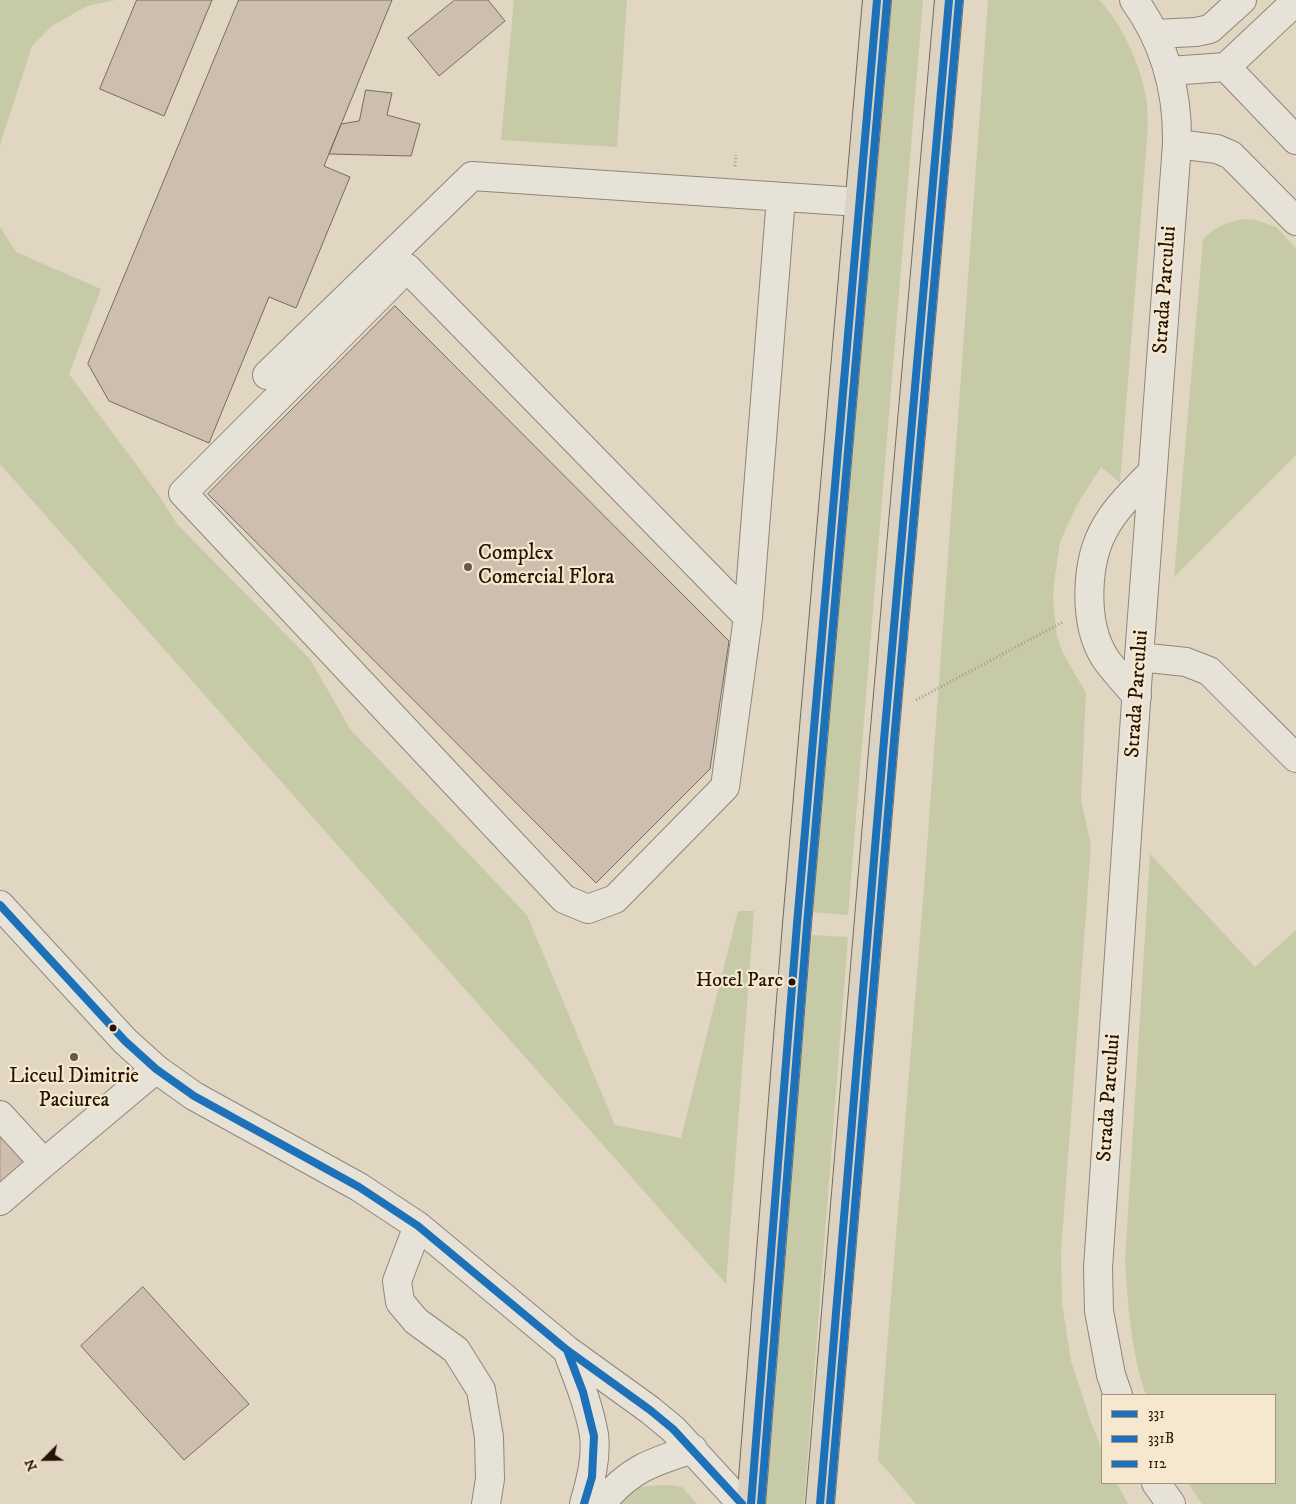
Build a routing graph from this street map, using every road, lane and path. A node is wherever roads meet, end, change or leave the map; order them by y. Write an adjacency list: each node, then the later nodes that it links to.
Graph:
1 (877, 0): 12 (main road)
2 (949, 0): 20 (main road)
3 (1134, 0): 6 (street, Strada Parcului)
4 (1242, 0): 6 (street)
5 (1296, 1): 7 (street)
6 (1155, 34): 8 (street, Strada Parcului)
7 (1226, 67): 8 (street); 9 (street)
8 (1169, 71): 10 (street, Strada Parcului)
9 (1296, 140)
10 (1177, 144): 13 (street); 15 (street, Strada Parcului)
11 (781, 197): 12 (street); 14 (street); 17 (street)
12 (859, 202): 36 (main road)
13 (1296, 221)
14 (268, 375)
15 (1153, 471): 16 (street); 18 (street, Strada Parcului)
16 (1090, 608): 19 (street); 20 (path)
17 (748, 617): 17 (street)
18 (1139, 657): 19 (street, Strada Parcului); 21 (street)
19 (1137, 696): 29 (street, Strada Parcului)
20 (886, 717): 37 (main road)
21 (1296, 758)
22 (0, 905): 23 (street)
23 (156, 1069): 25 (street); 27 (street)
24 (0, 1115): 25 (street)
25 (44, 1163): 26 (street)
26 (0, 1201)
27 (418, 1226): 28 (street); 32 (street)
28 (566, 1350): 30 (street); 33 (street)
29 (1118, 1394)
30 (696, 1453): 34 (street); 35 (street)
31 (1157, 1484): 38 (street)
32 (486, 1504)
33 (584, 1504)
34 (601, 1504)
35 (742, 1504)
36 (751, 1504)
37 (820, 1504)
38 (1171, 1504)

